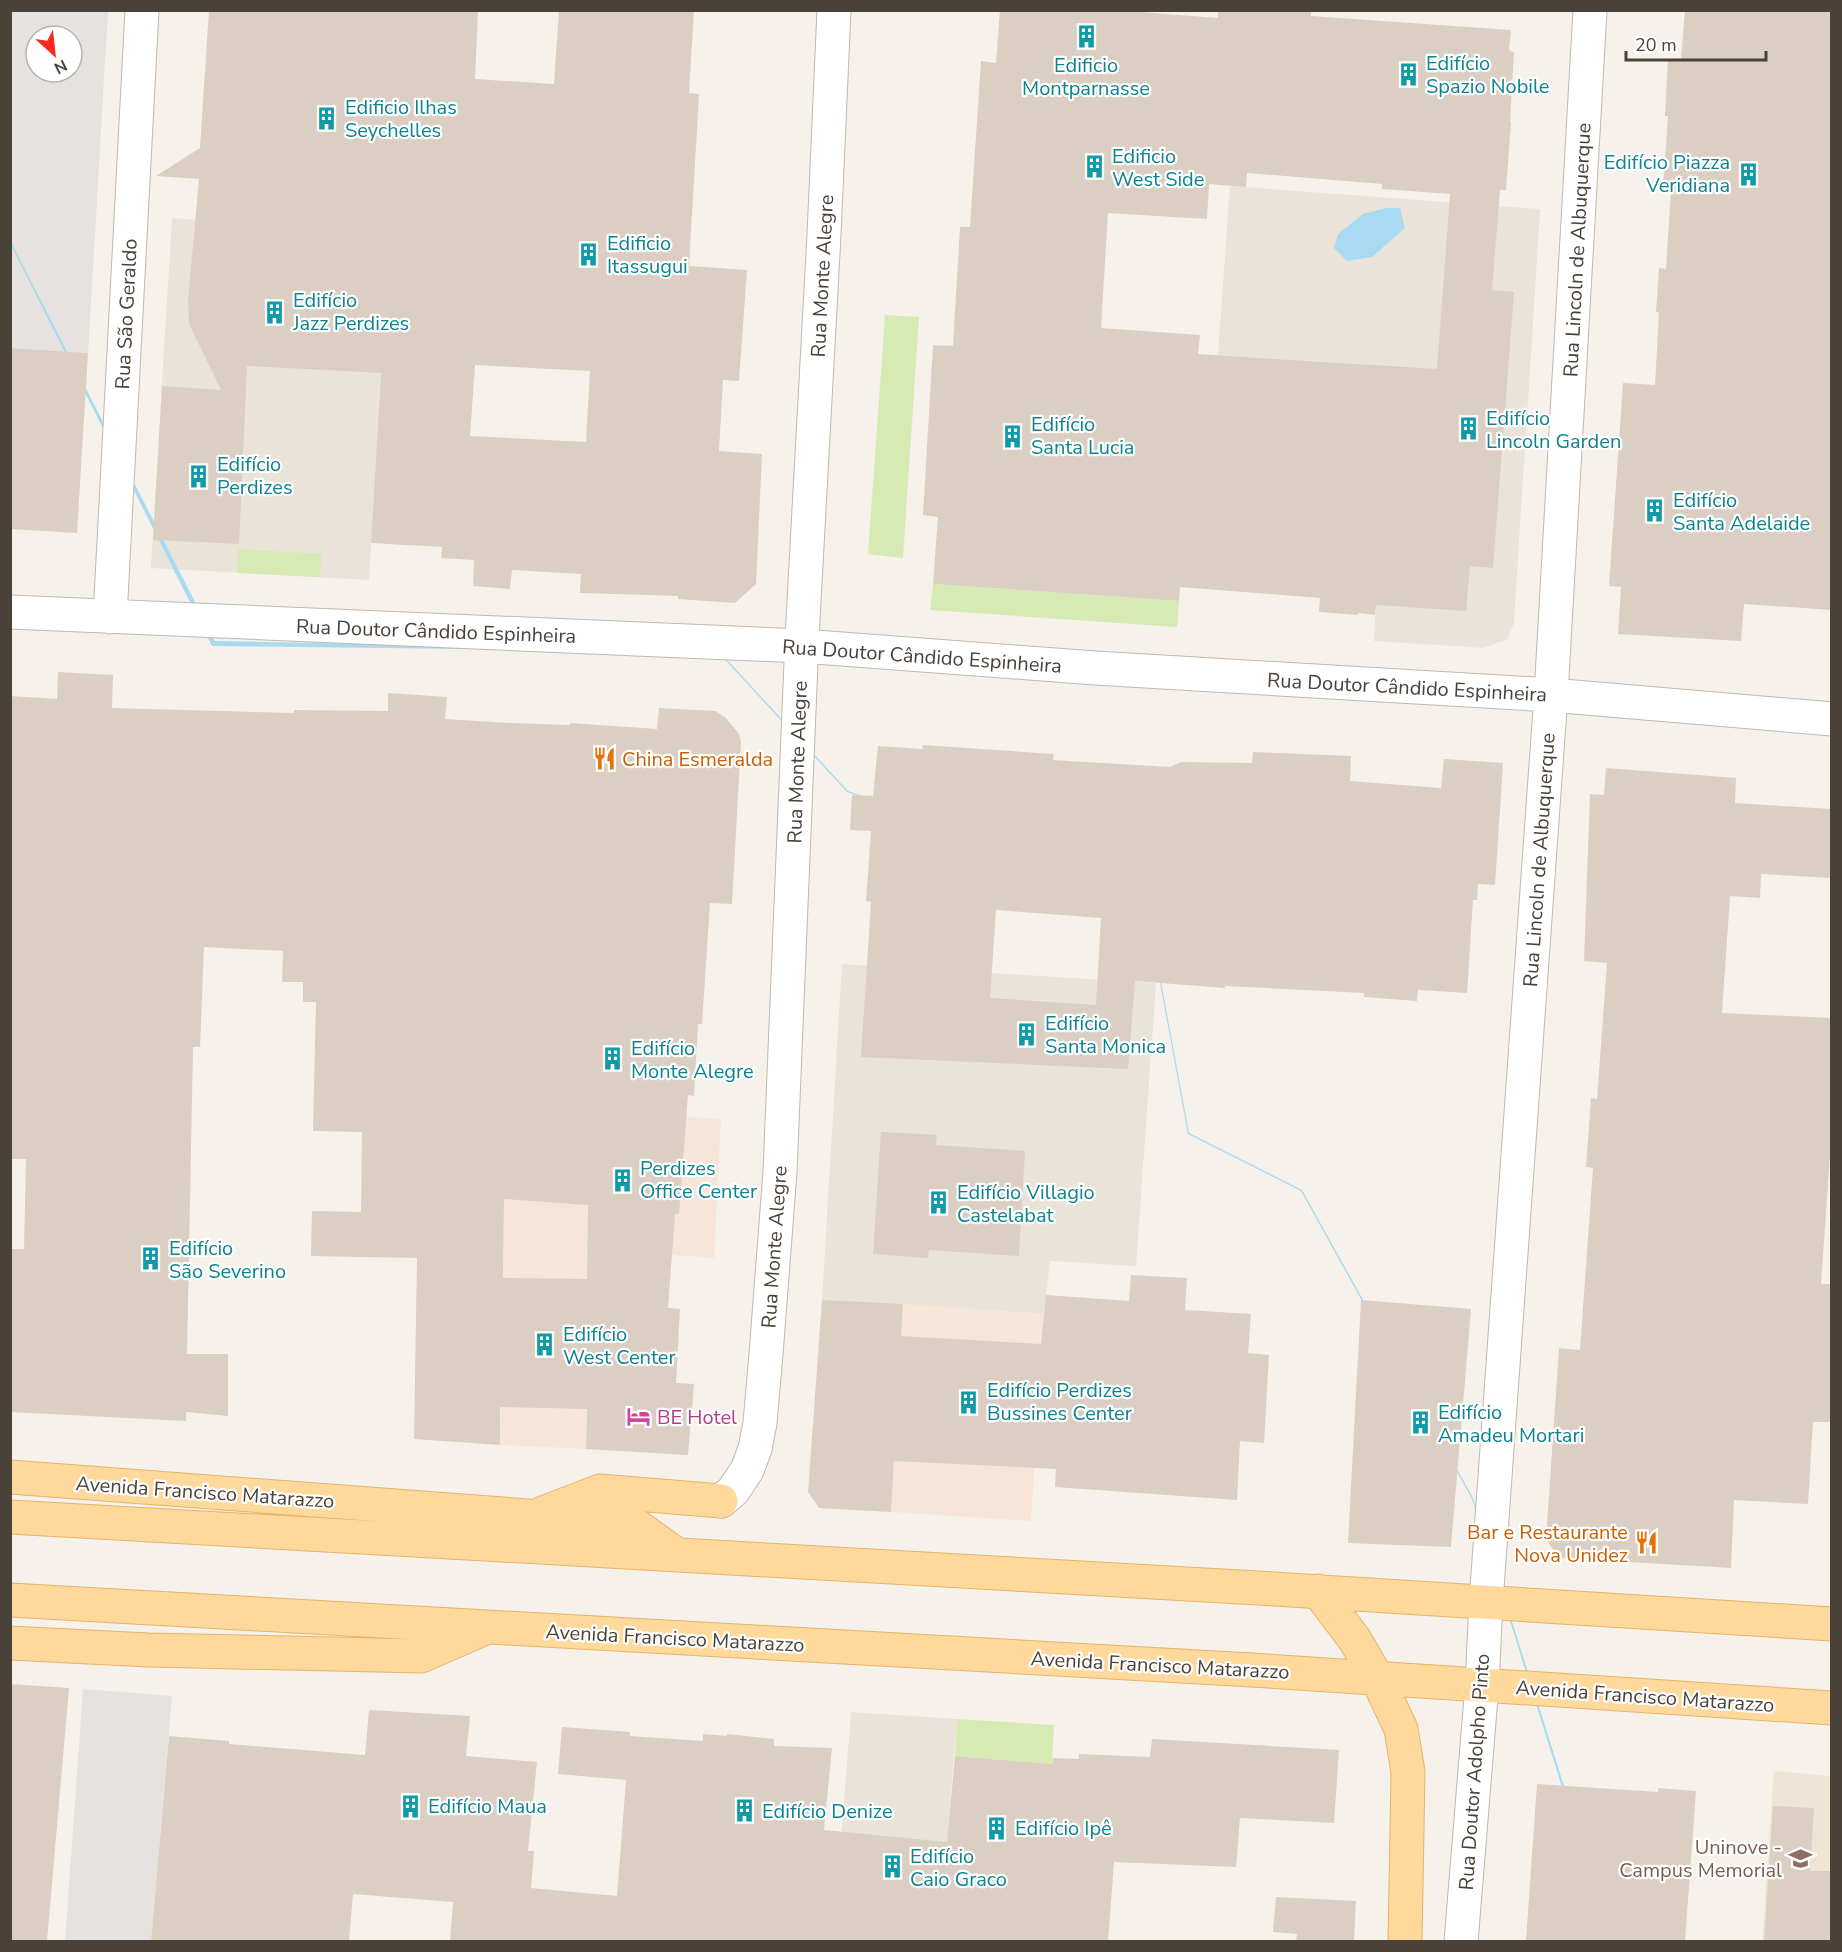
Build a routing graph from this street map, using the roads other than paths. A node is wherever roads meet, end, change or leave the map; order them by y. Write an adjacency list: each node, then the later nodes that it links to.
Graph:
1 (142, 10): 5 (street, Rua São Geraldo)
2 (834, 10): 6 (street, Rua Monte Alegre)
3 (1590, 10): 7 (street, Rua Lincoln de Albuquerque)
4 (10, 612): 5 (street, Rua Doutor Cândido Espinheira)
5 (110, 617): 6 (street, Rua Doutor Cândido Espinheira)
6 (802, 646): 7 (street, Rua Doutor Cândido Espinheira); 10 (street, Rua Monte Alegre)
7 (1551, 695): 8 (street, Rua Doutor Cândido Espinheira); 16 (street, Rua Lincoln de Albuquerque)
8 (1832, 719)
9 (10, 1477): 11 (main road, Avenida Francisco Matarazzo)
10 (721, 1501): 11 (main road)
11 (536, 1516): 13 (main road, Avenida Francisco Matarazzo)
12 (10, 1517): 13 (main road, Avenida Francisco Matarazzo)
13 (677, 1555): 14 (main road, Avenida Francisco Matarazzo)
14 (1318, 1591): 16 (main road, Avenida Francisco Matarazzo); 20 (main road)
15 (10, 1600): 18 (main road, Avenida Francisco Matarazzo)
16 (1486, 1602): 17 (main road, Avenida Francisco Matarazzo); 21 (street, Rua Doutor Adolpho Pinto)
17 (1832, 1624)
18 (488, 1627): 19 (main road, Avenida Francisco Matarazzo); 20 (main road, Avenida Francisco Matarazzo)
19 (10, 1642)
20 (1377, 1678): 21 (main road, Avenida Francisco Matarazzo); 23 (main road)
21 (1482, 1686): 22 (main road, Avenida Francisco Matarazzo); 24 (street, Rua Doutor Adolpho Pinto)
22 (1832, 1708)
23 (1405, 1941)
24 (1461, 1941)

